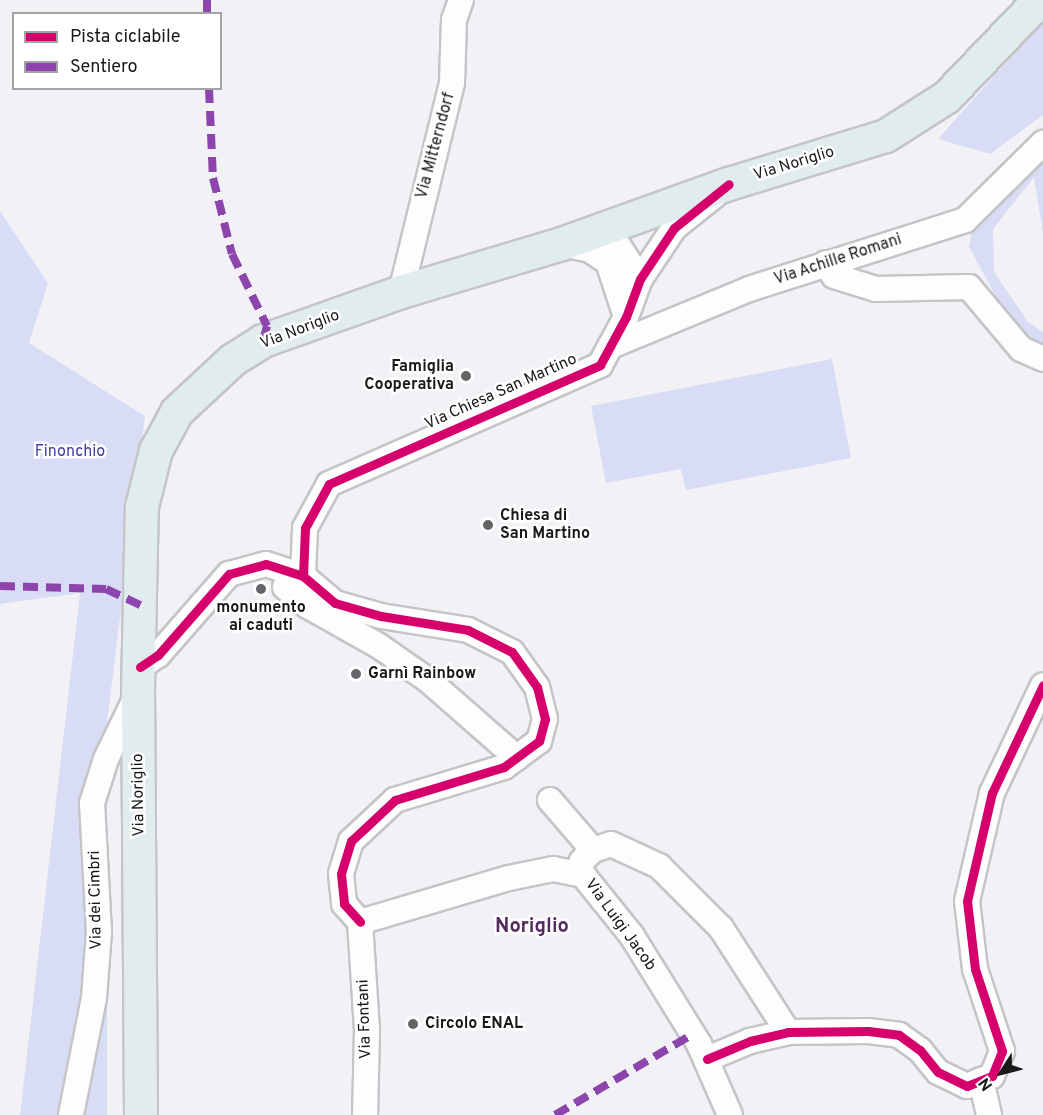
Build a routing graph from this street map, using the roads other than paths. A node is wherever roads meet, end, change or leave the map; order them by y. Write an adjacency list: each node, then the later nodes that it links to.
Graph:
1 (461, 0): 10 (street, Via Mitterndorf)
2 (1040, 0): 4 (main road, Via Noriglio)
3 (1043, 143): 8 (street, Via Achille Romani)
4 (729, 184): 5 (main road, Via Noriglio); 9 (street, Via Chiesa San Martino)
5 (607, 228): 6 (main road, Via Noriglio); 7 (street); 9 (street)
6 (562, 244): 7 (street); 10 (main road, Via Noriglio)
7 (608, 262): 11 (street)
8 (826, 263): 12 (street, Via Achille Romani); 13 (street)
9 (640, 279): 11 (street, Via Chiesa San Martino)
10 (401, 292): 15 (main road, Via Noriglio)
11 (626, 317): 12 (street, Via Chiesa San Martino)
12 (611, 346): 14 (street, Via Chiesa San Martino)
13 (1043, 359)
14 (294, 581): 15 (street); 17 (street); 17 (street)
15 (139, 679): 25 (street, Via dei Cimbri); 26 (main road, Via Noriglio)
16 (1043, 685): 24 (street)
17 (517, 758): 21 (street)
18 (550, 800): 19 (street)
19 (593, 850): 20 (street); 22 (street)
20 (569, 872): 21 (street, Via Luigi Jacob); 23 (street, Via Luigi Jacob)
21 (360, 922): 27 (street, Via Fontani)
22 (788, 1032): 23 (street); 24 (street)
23 (707, 1059): 28 (street, Via Luigi Jacob)
24 (981, 1080): 29 (street)
25 (70, 1115)
26 (141, 1115)
27 (365, 1115)
28 (730, 1115)
29 (989, 1115)

